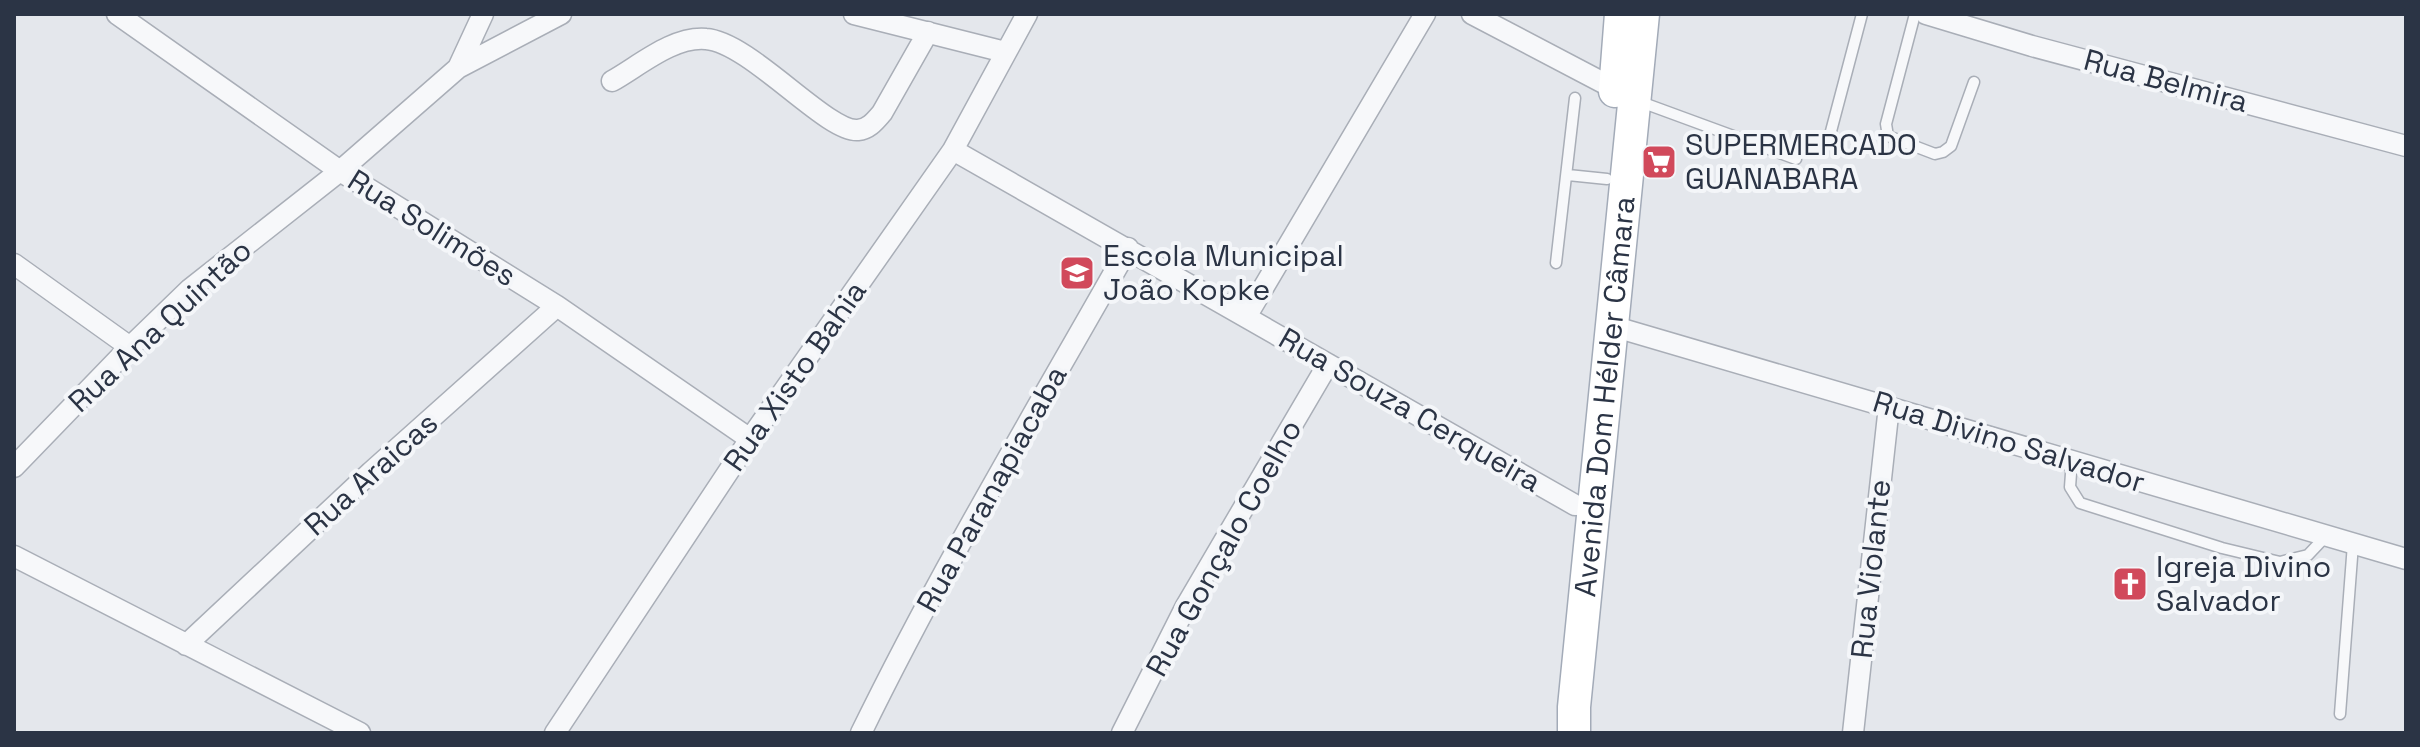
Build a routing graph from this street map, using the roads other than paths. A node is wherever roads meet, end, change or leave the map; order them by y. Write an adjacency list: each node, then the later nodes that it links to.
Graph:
1 (117, 14): 24 (street, Rua Solimões)
2 (483, 14): 15 (street)
3 (561, 14): 15 (street)
4 (854, 14): 13 (street)
5 (1027, 14): 14 (street, Rua Xisto Bahia)
6 (1425, 14): 31 (street)
7 (1472, 14): 18 (street)
8 (1621, 14): 18 (main road, Avenida Dom Hélder Câmara)
9 (1643, 14): 18 (main road, Avenida Dom Hélder Câmara)
10 (1862, 14): 20 (lane)
11 (1915, 14): 17 (lane)
12 (1926, 14): 21 (street, Rua Belmira)
13 (928, 32): 14 (street); 16 (street)
14 (1005, 52): 22 (street, Rua Xisto Bahia)
15 (458, 68): 24 (street, Rua Ana Quintão)
16 (612, 81)
17 (1974, 82)
18 (1626, 95): 23 (lane); 26 (main road, Avenida Dom Hélder Câmara); 32 (main road, Avenida Dom Hélder Câmara)
19 (1575, 98): 25 (lane)
20 (1830, 135)
21 (2406, 146)
22 (953, 150): 27 (street, Rua Souza Cerqueira); 36 (street, Rua Xisto Bahia)
23 (1796, 159)
24 (340, 171): 30 (street, Rua Solimões); 33 (street, Rua Ana Quintão)
25 (1568, 175): 26 (lane); 28 (lane)
26 (1607, 179): 39 (main road, Avenida Dom Hélder Câmara)
27 (1128, 248): 31 (street, Rua Souza Cerqueira); 48 (street, Rua Paranapiacaba)
28 (1556, 263)
29 (14, 264): 33 (street)
30 (557, 306): 36 (street, Rua Solimões); 44 (street, Rua Araicas)
31 (1246, 317): 34 (street, Rua Souza Cerqueira)
32 (1612, 326): 35 (street, Rua Divino Salvador); 51 (main road, Avenida Dom Hélder Câmara)
33 (130, 347): 38 (street, Rua Ana Quintão)
34 (1328, 364): 39 (street, Rua Souza Cerqueira); 49 (street, Rua Gonçalo Coelho)
35 (1889, 406): 37 (street, Rua Divino Salvador); 52 (street, Rua Violante)
36 (750, 439): 47 (street, Rua Xisto Bahia)
37 (2072, 460): 40 (street, Rua Divino Salvador); 40 (lane)
38 (14, 467)
39 (1575, 505): 50 (main road, Avenida Dom Hélder Câmara)
40 (2326, 536): 41 (street, Rua Divino Salvador)
41 (2353, 544): 43 (street, Rua Divino Salvador); 45 (lane)
42 (14, 556): 44 (street)
43 (2406, 559)
44 (186, 645): 46 (street)
45 (2340, 714)
46 (360, 733)
47 (555, 733)
48 (861, 733)
49 (1122, 733)
50 (1555, 733)
51 (1574, 733)
52 (1853, 733)

